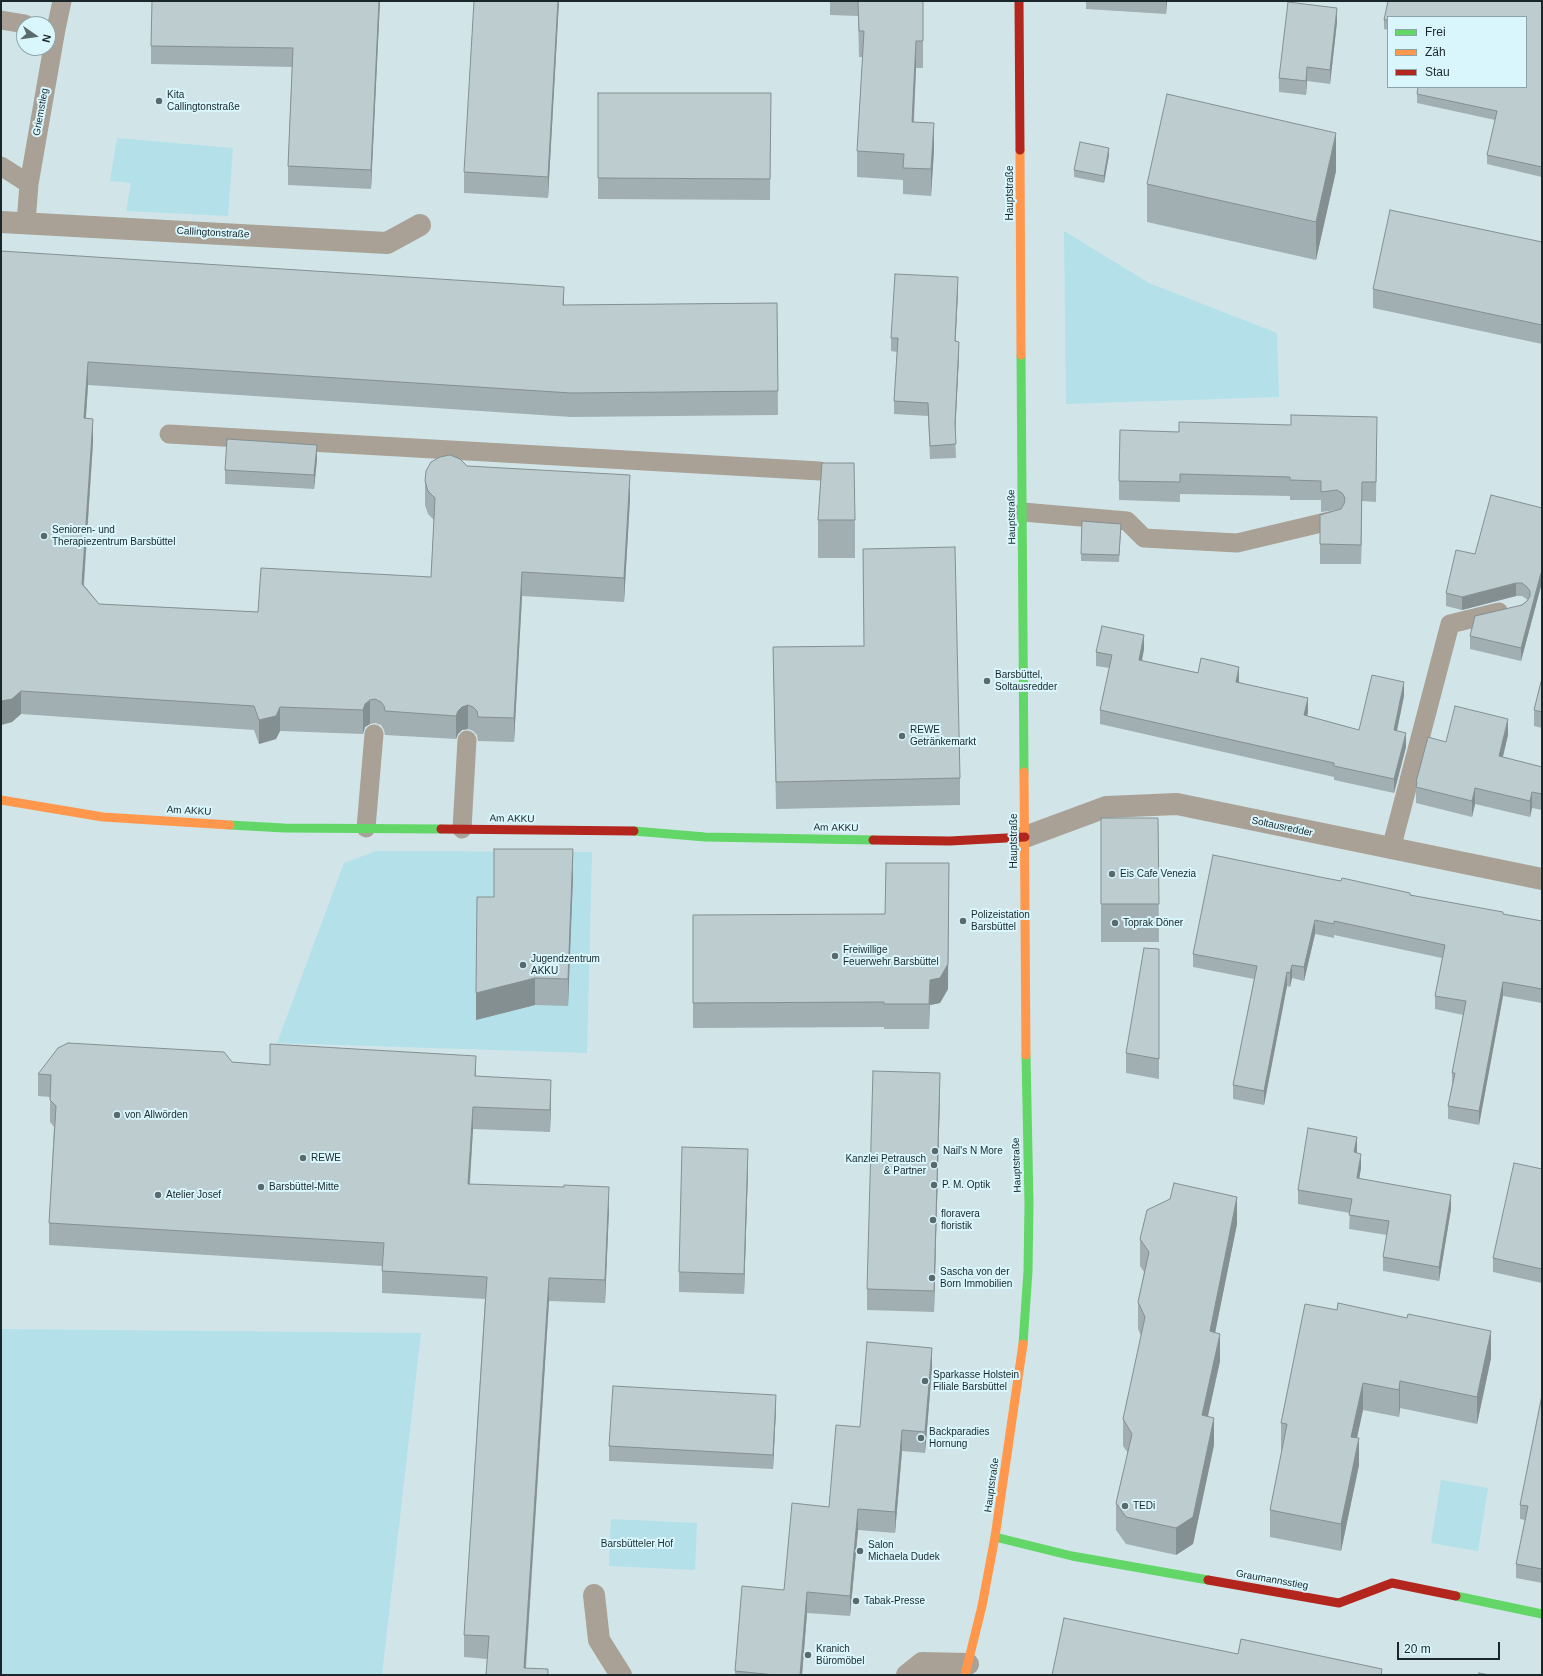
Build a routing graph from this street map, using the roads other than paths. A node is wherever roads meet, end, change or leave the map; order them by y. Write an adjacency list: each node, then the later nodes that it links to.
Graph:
1 (62, 1): 3 (lane, Griemstieg)
2 (1019, 1): 14 (street, Hauptstraße)
3 (56, 18)
4 (1, 20): 5 (lane)
5 (16, 22)
6 (48, 56): 8 (lane, Griemstieg)
7 (1, 166): 8 (lane)
8 (29, 184): 10 (lane, Griemstieg)
9 (1, 222): 10 (street, Callingtonstraße)
10 (26, 223): 11 (street, Callingtonstraße)
11 (420, 225)
12 (169, 434): 13 (lane)
13 (820, 472)
14 (1023, 512): 15 (lane); 22 (street, Hauptstraße)
15 (1334, 520)
16 (1519, 607): 23 (lane)
17 (374, 734): 20 (lane)
18 (468, 740): 21 (lane)
19 (1, 800): 20 (street, Am AKKU)
20 (366, 828): 21 (street, Am AKKU)
21 (462, 829): 22 (street, Am AKKU)
22 (1025, 837): 23 (street, Soltausredder); 25 (street, Hauptstraße)
23 (1391, 849): 24 (street, Soltausredder)
24 (1542, 879)
25 (995, 1538): 27 (street, Graumannsstieg); 28 (street, Hauptstraße)
26 (594, 1595): 29 (street)
27 (1542, 1614)
28 (967, 1670): 30 (street)
29 (621, 1675)
30 (907, 1675)

